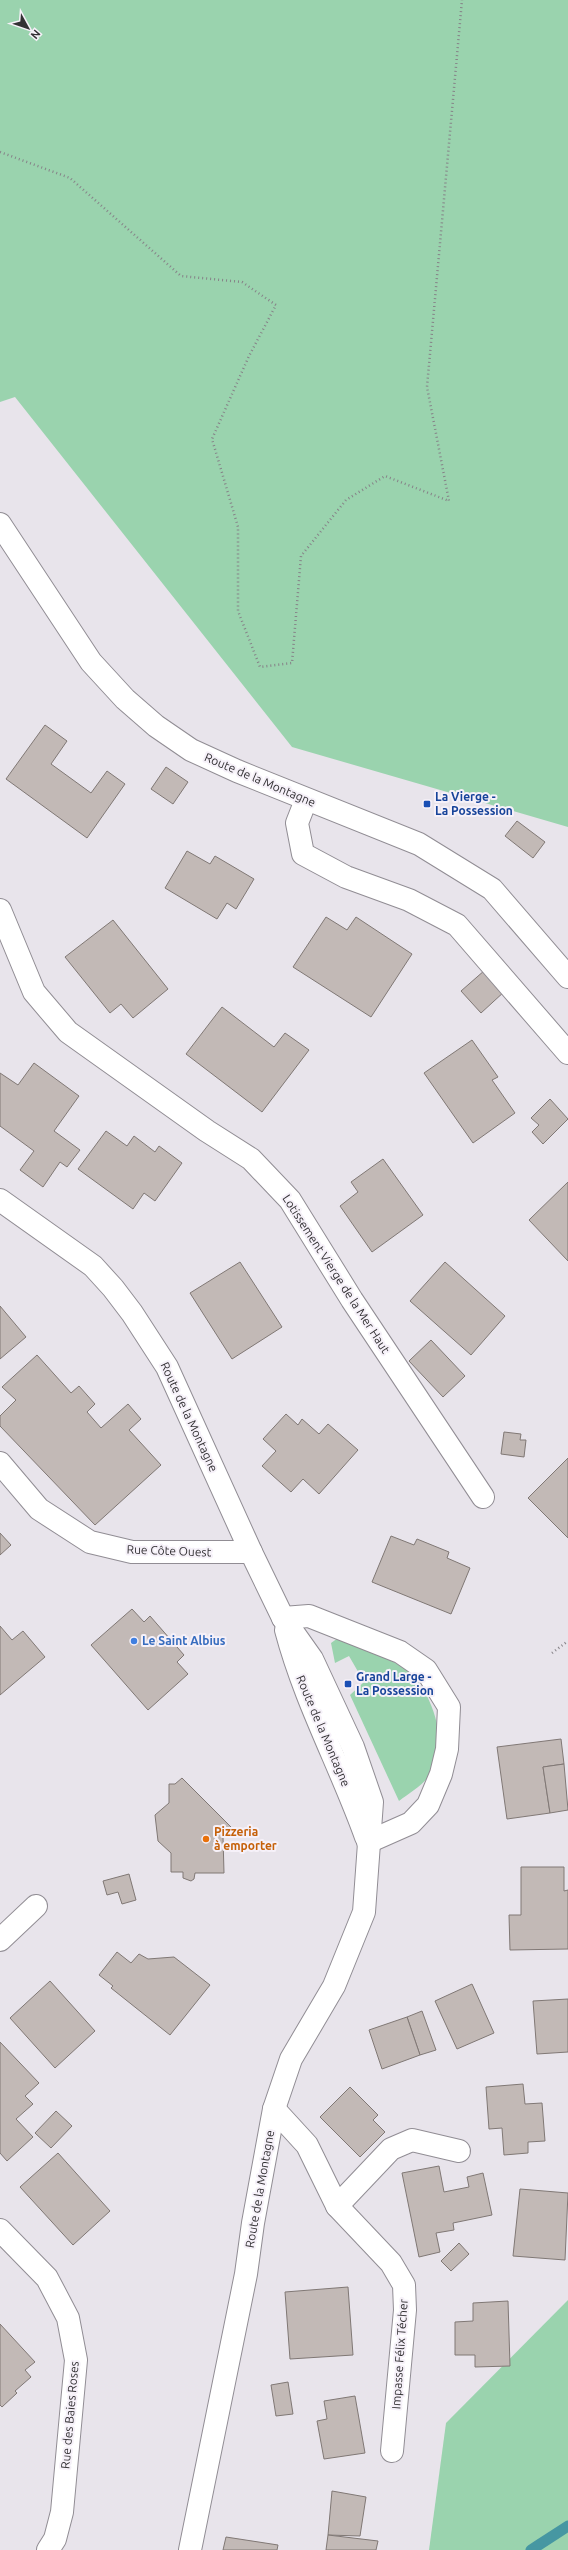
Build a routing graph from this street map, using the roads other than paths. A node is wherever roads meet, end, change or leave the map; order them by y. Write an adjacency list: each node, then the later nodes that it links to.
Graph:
1 (0, 524): 2 (street, Route de la Montagne)
2 (306, 800): 4 (street, Route de la Montagne); 5 (street)
3 (0, 910): 8 (street, Lotissement Vierge de la Mer Haut)
4 (568, 977)
5 (568, 1053)
6 (0, 1200): 9 (street, Route de la Montagne)
7 (0, 1463): 9 (street, Rue Côte Ouest)
8 (482, 1497)
9 (251, 1552): 10 (street, Route de la Montagne)
10 (283, 1618): 11 (street, Route de la Montagne); 11 (street)
11 (368, 1842): 14 (street, Route de la Montagne)
12 (36, 1906): 13 (street)
13 (0, 1940)
14 (274, 2109): 16 (street, Impasse Félix Técher); 20 (street, Route de la Montagne)
15 (459, 2151): 16 (street)
16 (337, 2206): 18 (street, Impasse Félix Técher)
17 (0, 2230): 19 (street, Rue des Baies Roses)
18 (392, 2451)
19 (48, 2550)
20 (190, 2550)

